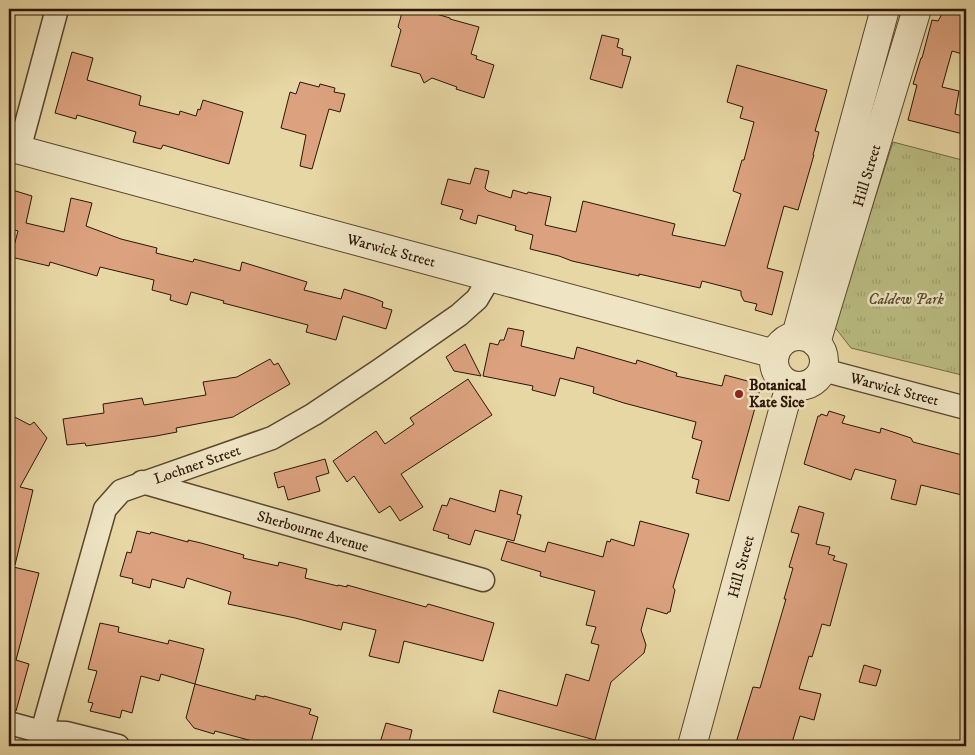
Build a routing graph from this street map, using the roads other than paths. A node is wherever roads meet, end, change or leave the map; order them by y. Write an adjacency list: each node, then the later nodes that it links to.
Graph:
1 (57, 9): 4 (street)
2 (886, 9): 6 (street, Hill Street)
3 (917, 9): 6 (street, Hill Street)
4 (14, 148): 5 (street, Warwick Street)
5 (490, 277): 7 (street, Warwick Street); 11 (street, Lochner Street)
6 (806, 339): 7 (street); 8 (street)
7 (775, 354): 9 (street)
8 (823, 370): 9 (street); 10 (street, Warwick Street)
9 (790, 385): 16 (street, Hill Street)
10 (966, 408)
11 (142, 482): 12 (street, Sherbourne Avenue); 14 (street, Lochner Street)
12 (483, 580)
13 (9, 723): 14 (street)
14 (40, 739): 15 (street)
15 (118, 746)
16 (692, 746)

